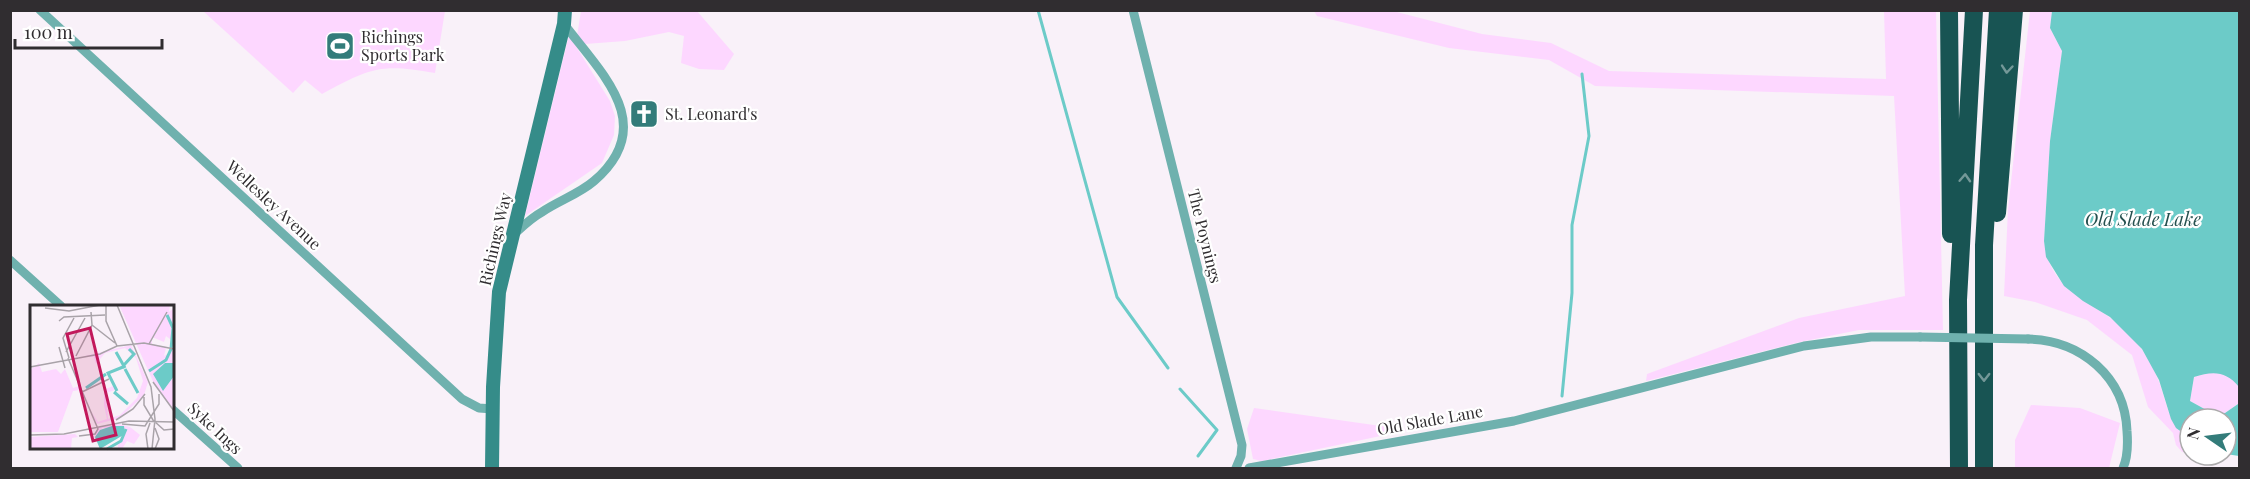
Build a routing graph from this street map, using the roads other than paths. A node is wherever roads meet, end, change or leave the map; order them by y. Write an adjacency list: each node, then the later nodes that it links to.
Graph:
1 (40, 10): 13 (street, Wellesley Avenue)
2 (1133, 10): 17 (street, The Poynings)
3 (1949, 10): 11 (highway)
4 (1974, 10): 11 (highway, one-way to 4)
5 (1998, 10): 10 (highway)
6 (2014, 10): 10 (highway, one-way to 10)
7 (563, 17): 8 (street, Richings Way); 8 (street)
8 (513, 235): 13 (street, Richings Way)
9 (10, 260): 12 (street)
10 (1984, 297): 20 (highway, one-way to 20)
11 (1958, 300): 19 (highway)
12 (60, 305)
13 (493, 409): 16 (street, Richings Way)
14 (174, 411): 15 (street, Syke Ings)
15 (238, 468)
16 (492, 468)
17 (1236, 468)
18 (1249, 468): 21 (street, Old Slade Lane, bridge)
19 (1959, 468)
20 (1984, 468)
21 (2123, 468)

